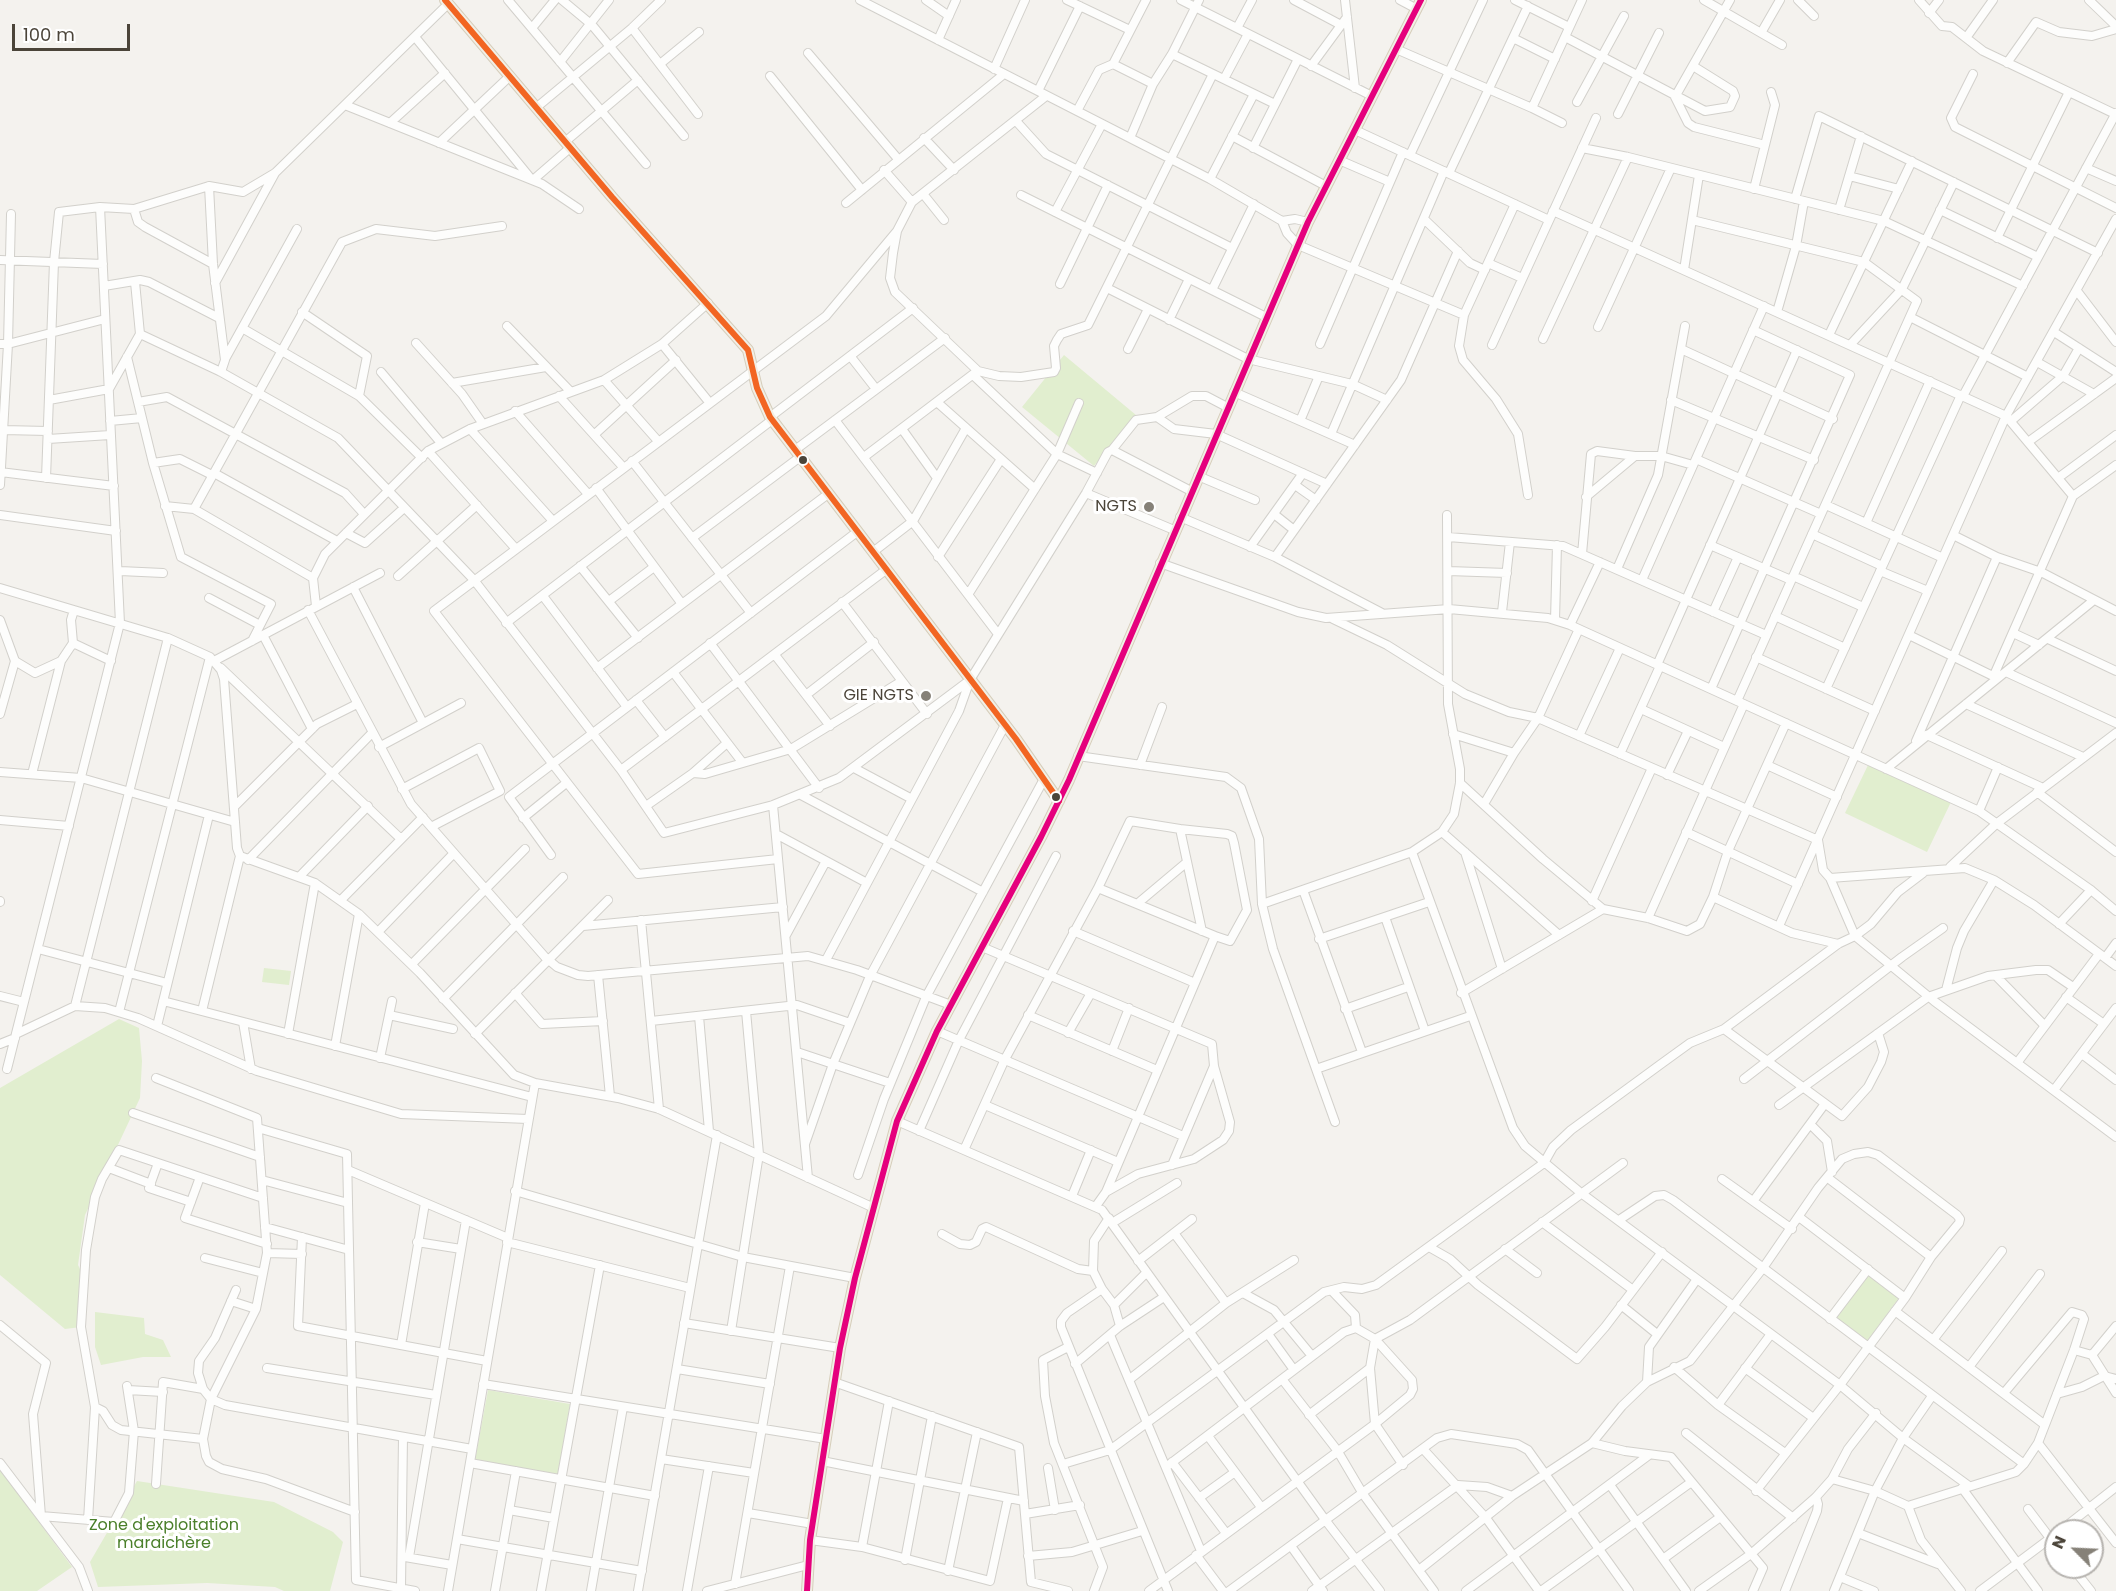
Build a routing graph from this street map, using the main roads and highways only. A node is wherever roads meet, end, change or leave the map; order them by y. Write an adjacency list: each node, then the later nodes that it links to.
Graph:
1 (447, 2): 3 (main road)
2 (1419, 4): 3 (main road)
3 (1059, 801): 4 (main road)
4 (807, 1591)

